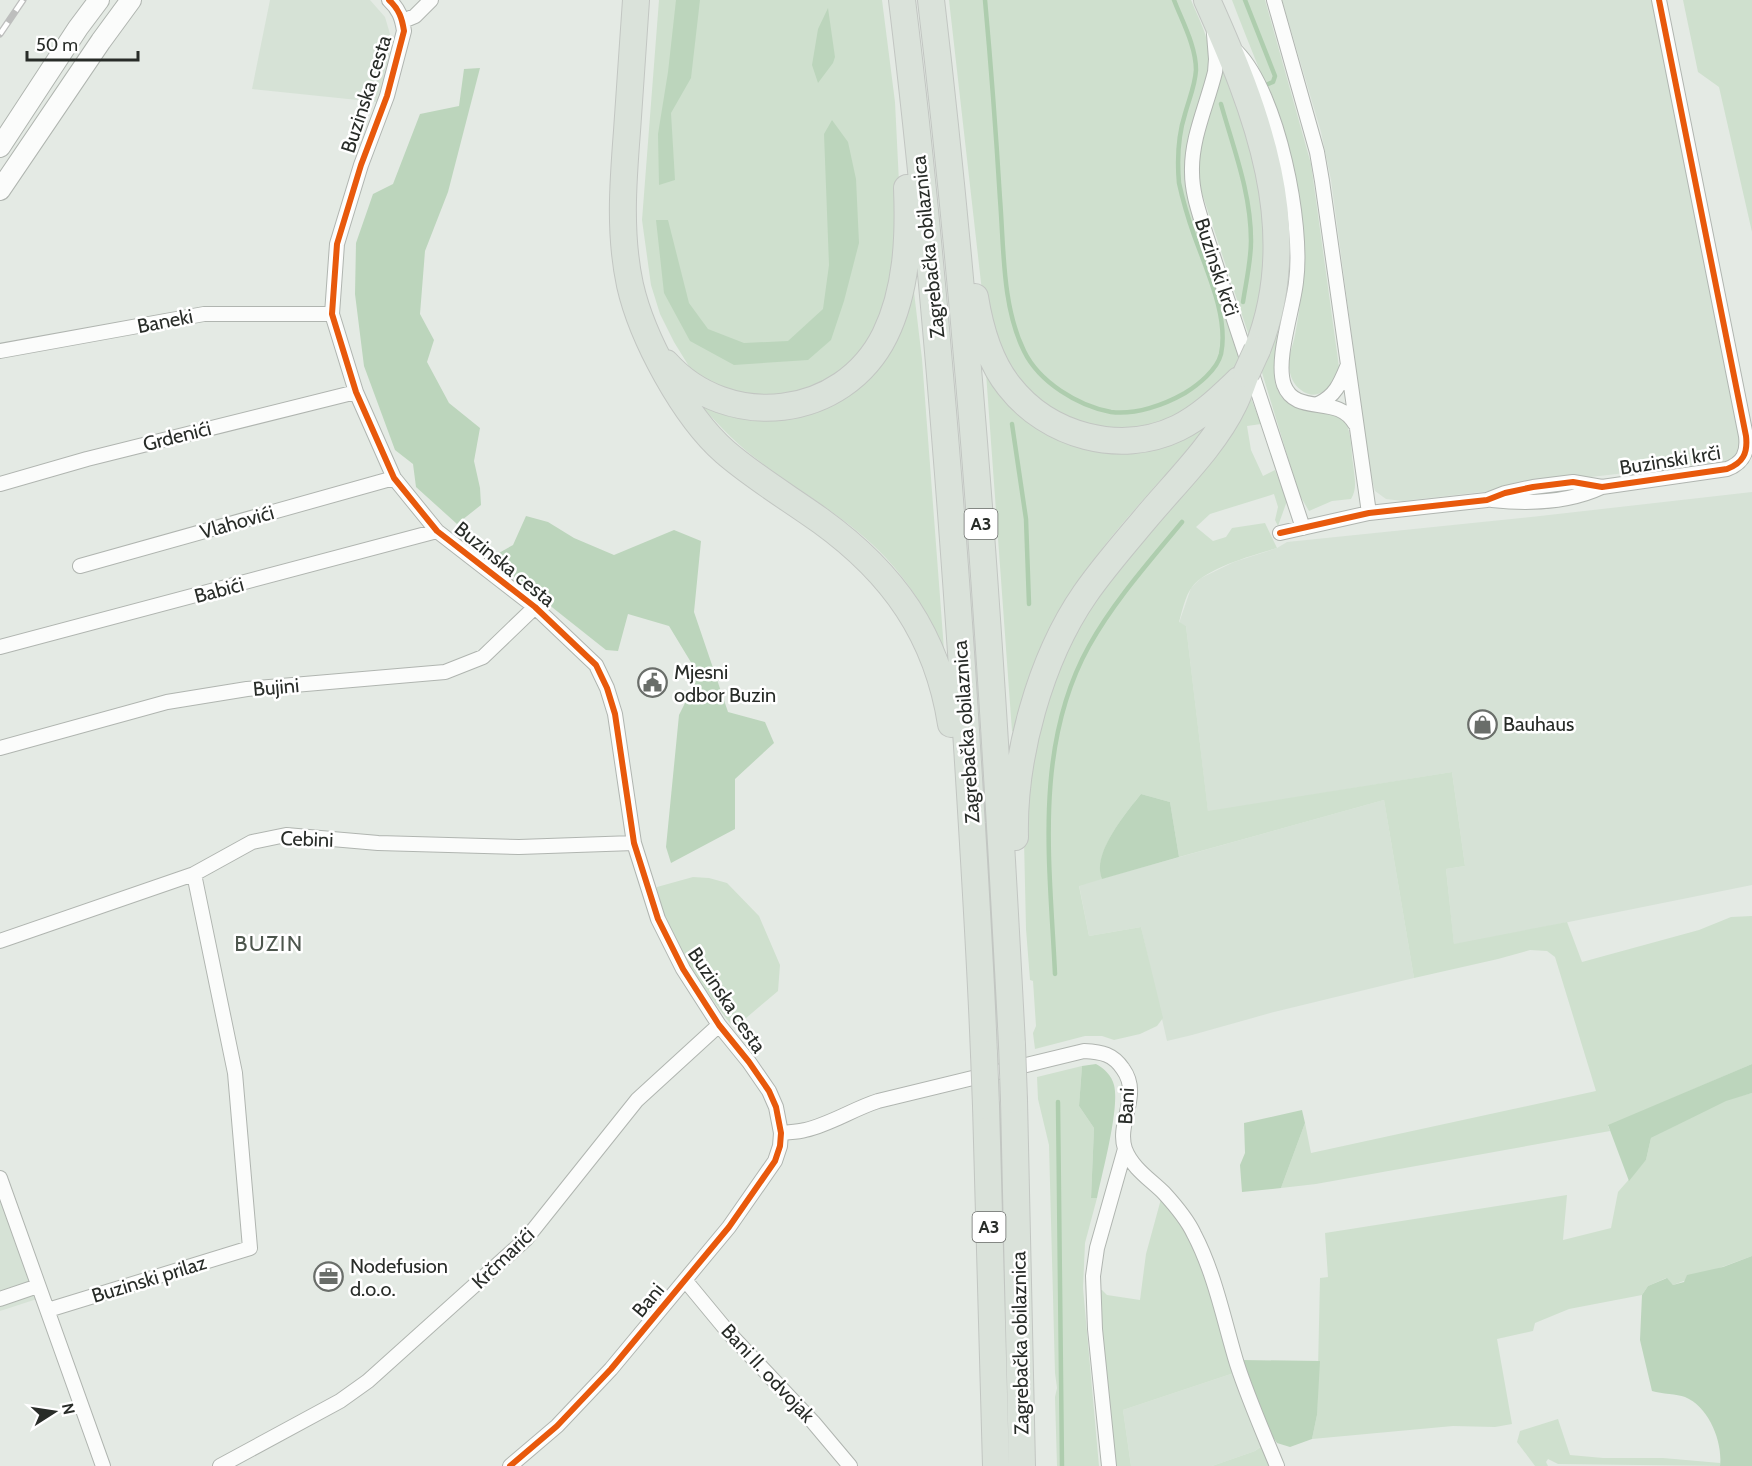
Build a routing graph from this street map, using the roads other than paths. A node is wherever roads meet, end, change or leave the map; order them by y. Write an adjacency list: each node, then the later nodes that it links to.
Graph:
1 (99, 0): 15 (main road)
2 (131, 0): 16 (main road)
3 (389, 0): 11 (street, Buzinska cesta)
4 (431, 0): 11 (street)
5 (636, 0): 19 (highway)
6 (902, 0): 13 (highway, Zagrebačka obilaznica / A3)
7 (931, 0): 14 (highway, Zagrebačka obilaznica / A3)
8 (1207, 0): 12 (highway); 28 (street, Buzinski krči)
9 (1274, 0): 20 (street)
10 (1659, 0): 27 (street, Buzinski krči)
11 (403, 21): 17 (street, Buzinska cesta)
12 (1227, 43): 21 (highway, bridge); 23 (street)
13 (908, 54): 19 (highway); 37 (highway, Zagrebačka obilaznica / A3)
14 (942, 93): 21 (highway); 39 (highway, Zagrebačka obilaznica / A3)
15 (0, 147)
16 (0, 190)
17 (332, 314): 18 (street, Baneki); 22 (street, Buzinska cesta)
18 (0, 351)
19 (656, 351): 37 (highway)
20 (1347, 367): 23 (street); 24 (street)
21 (1246, 374): 39 (highway)
22 (356, 392): 25 (street, Buzinska cesta); 26 (street, Grdenići)
23 (1318, 404): 24 (street)
24 (1356, 426): 27 (street)
25 (394, 478): 29 (street, Buzinska cesta); 31 (street, Vlahovići)
26 (0, 484)
27 (1369, 513): 28 (street, Buzinski krči)
28 (1303, 528): 30 (street, Buzinski krči)
29 (437, 531): 32 (street, Buzinska cesta); 33 (street, Babići)
30 (1280, 533)
31 (80, 566)
32 (534, 607): 34 (street, Bujini); 35 (street, Buzinska cesta)
33 (0, 647)
34 (0, 748)
35 (634, 843): 36 (street, Cebini); 40 (street, Buzinska cesta)
36 (194, 874): 38 (street, Cebini); 47 (street, Buzinski prilaz)
37 (976, 893): 49 (highway, Zagrebačka obilaznica / A3, bridge)
38 (0, 941)
39 (1007, 957): 48 (highway, Zagrebačka obilaznica / A3, bridge)
40 (719, 1025): 41 (street, Buzinska cesta); 51 (street, Krčmarići)
41 (781, 1133): 42 (street, Bani); 44 (street, Bani)
42 (1125, 1149): 58 (street); 59 (street, Bani)
43 (0, 1178): 45 (street)
44 (686, 1280): 52 (street, Bani); 53 (street, Bani II. odvojak)
45 (38, 1286): 46 (street); 47 (street)
46 (0, 1299)
47 (48, 1310): 50 (street)
48 (1020, 1312): 56 (highway, Zagrebačka obilaznica / A3); 57 (highway)
49 (993, 1348): 54 (highway); 55 (highway, Zagrebačka obilaznica / A3)
50 (103, 1466)
51 (220, 1466)
52 (510, 1466)
53 (850, 1466)
54 (979, 1466)
55 (996, 1466)
56 (1022, 1466)
57 (1038, 1466)
58 (1109, 1466)
59 (1277, 1466)

